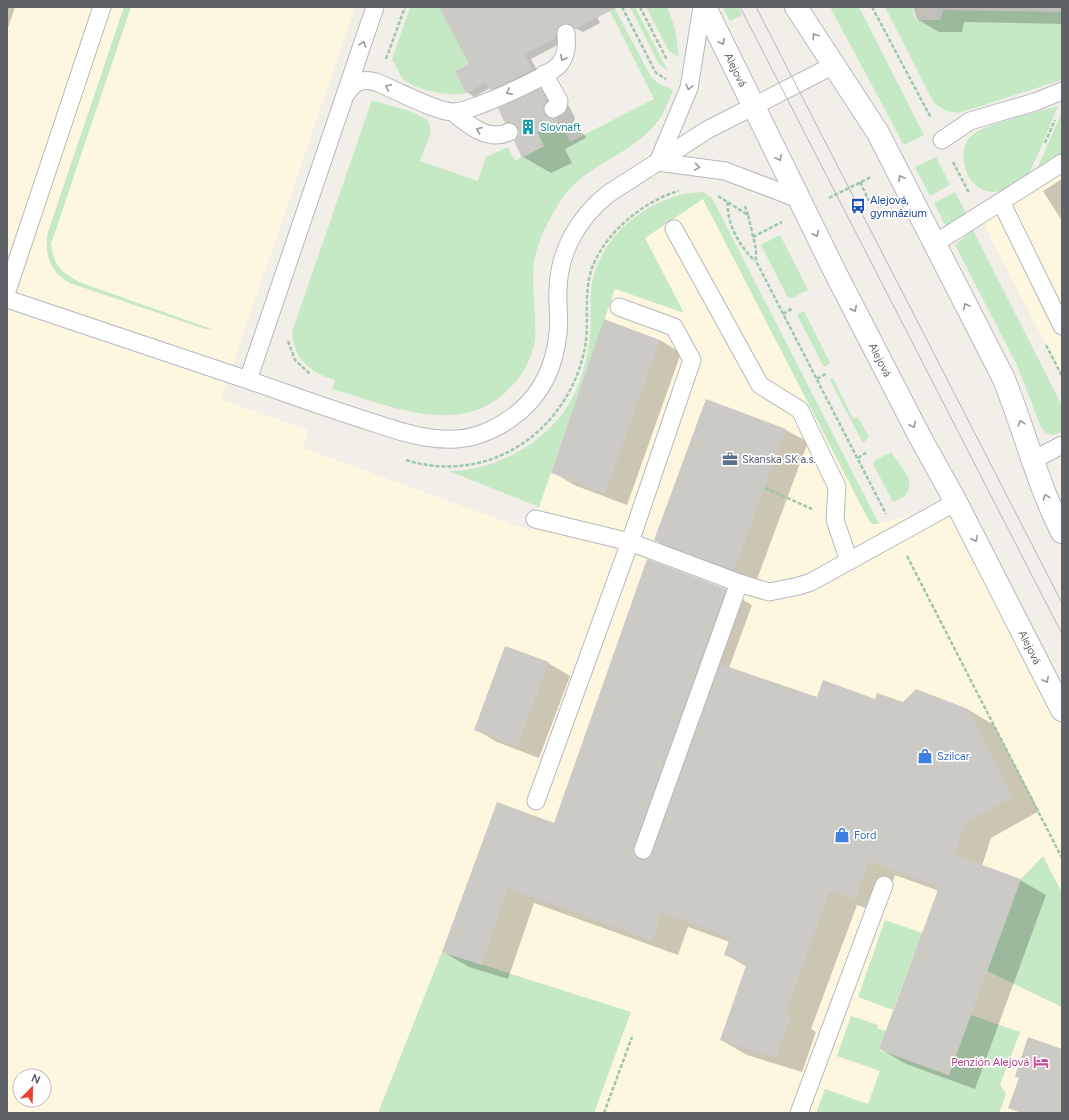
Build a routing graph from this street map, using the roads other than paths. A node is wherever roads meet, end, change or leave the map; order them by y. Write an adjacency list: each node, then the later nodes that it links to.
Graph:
1 (102, 7): 21 (lane)
2 (376, 7): 9 (lane, one-way to 2)
3 (703, 7): 10 (street, Alejová, one-way to 10); 15 (lane, one-way to 15)
4 (796, 7): 6 (street, one-way to 4)
5 (566, 33): 7 (lane, one-way to 7)
6 (834, 65): 10 (lane); 20 (street, one-way to 6)
7 (544, 74): 11 (lane); 12 (lane, one-way to 12)
8 (1062, 91): 14 (lane)
9 (346, 94): 12 (lane, one-way to 9); 25 (lane)
10 (754, 105): 15 (lane); 18 (street, Alejová, one-way to 18)
11 (553, 109)
12 (453, 112): 13 (lane, one-way to 12)
13 (510, 132)
14 (942, 140)
15 (658, 162): 18 (lane, one-way to 18); 25 (lane)
16 (1062, 163): 17 (lane)
17 (1001, 202): 20 (lane); 24 (lane)
18 (802, 205): 28 (street, Alejová, one-way to 28)
19 (674, 229): 32 (lane)
20 (934, 244): 27 (street, one-way to 20)
21 (7, 291)
22 (7, 299): 25 (lane)
23 (619, 307): 31 (lane)
24 (1062, 326)
25 (248, 380)
26 (1062, 445): 27 (lane)
27 (1033, 460): 30 (street, one-way to 27)
28 (956, 502): 32 (lane); 34 (street, Alejová, one-way to 34)
29 (535, 519): 31 (lane)
30 (1062, 532)
31 (630, 542): 33 (lane); 35 (lane)
32 (849, 561): 33 (lane)
33 (739, 583): 36 (lane)
34 (1062, 710)
35 (536, 801)
36 (643, 850)
37 (884, 885): 38 (lane)
38 (799, 1113)

